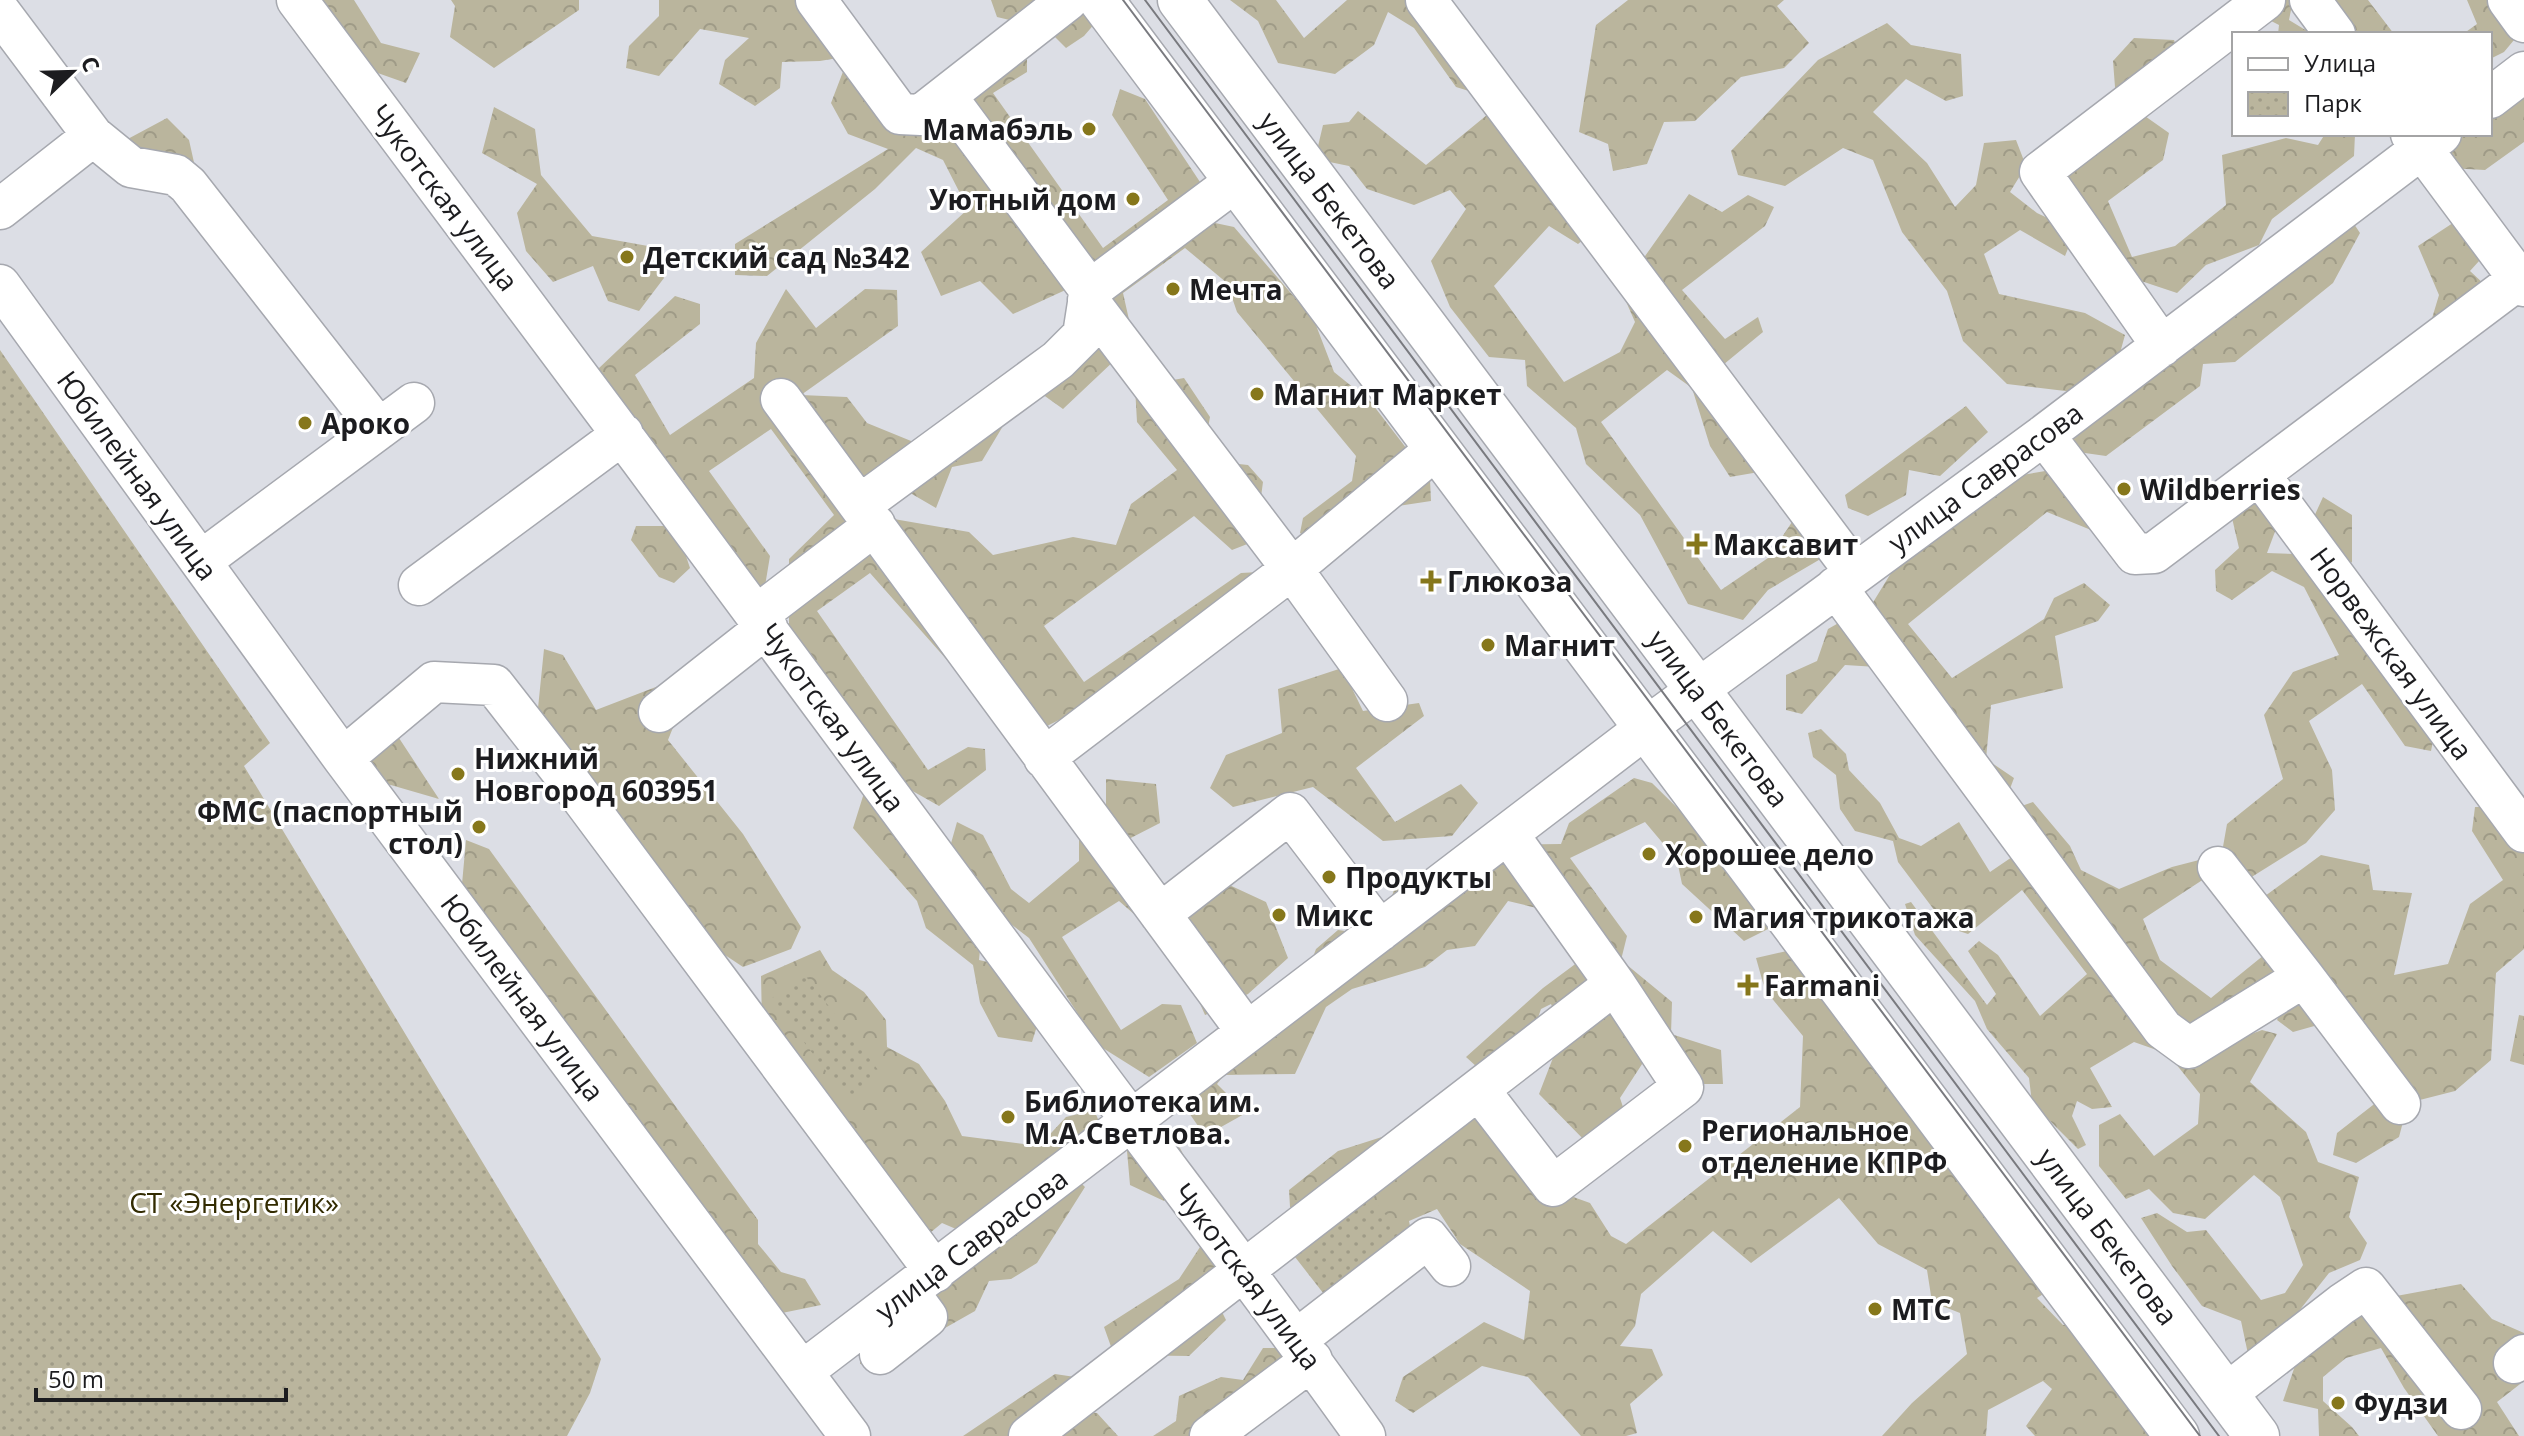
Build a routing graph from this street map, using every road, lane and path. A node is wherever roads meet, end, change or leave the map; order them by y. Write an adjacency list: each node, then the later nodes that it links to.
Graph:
1 (297, 0): 27 (street, Чукотская улица)
2 (816, 0): 14 (street)
3 (1068, 0): 14 (street)
4 (1101, 0): 18 (main road)
5 (1180, 0): 37 (main road, улица Бекетова)
6 (1426, 0): 34 (street)
7 (2265, 0): 23 (street)
8 (2310, 0): 12 (street)
9 (2508, 0): 11 (street)
10 (0, 12): 16 (street)
11 (2524, 22)
12 (2334, 32)
13 (2524, 72): 15 (street)
14 (946, 96): 22 (street)
15 (2492, 96)
16 (93, 136): 19 (street); 26 (street)
17 (2425, 139): 20 (street); 23 (street, улица Саврасова)
18 (1236, 181): 22 (street); 29 (main road)
19 (0, 209)
20 (2521, 282): 30 (street)
21 (0, 285): 32 (street, Юбилейная улица)
22 (1089, 295): 31 (street); 33 (street)
23 (2162, 346): 28 (street, улица Саврасова)
24 (781, 399): 31 (street)
25 (414, 403): 26 (street)
26 (379, 429): 32 (street)
27 (623, 434): 35 (street); 36 (street, Чукотская улица)
28 (2044, 435): 30 (street); 34 (street, улица Саврасова)
29 (1436, 449): 33 (street); 40 (main road)
30 (2259, 474): 43 (street, Норвежская улица)
31 (868, 515): 36 (street); 42 (street)
32 (201, 561): 41 (street, Юбилейная улица)
33 (1292, 569): 38 (street); 42 (street)
34 (1845, 580): 37 (street, улица Саврасова); 48 (street)
35 (419, 585)
36 (762, 621): 39 (street); 53 (street, Чукотская улица)
37 (1698, 690): 40 (street, улица Саврасова); 60 (main road, улица Бекетова)
38 (1387, 701)
39 (659, 712)
40 (1646, 729): 44 (street, улица Саврасова); 66 (main road)
41 (343, 758): 56 (street); 59 (street, Юбилейная улица)
42 (1044, 758): 46 (street)
43 (2524, 832)
44 (1508, 834): 47 (street, улица Саврасова); 49 (street)
45 (2218, 867): 48 (street)
46 (1160, 914): 47 (street); 50 (street)
47 (1380, 931): 50 (street, улица Саврасова)
48 (2304, 977): 52 (street)
49 (1615, 984): 51 (street); 51 (street)
50 (1247, 1032): 53 (street, улица Саврасова)
51 (1479, 1090): 55 (street)
52 (2400, 1104)
53 (1132, 1121): 55 (street, Чукотская улица); 56 (street, улица Саврасова)
54 (1450, 1266): 57 (street)
55 (1245, 1271): 57 (street, Чукотская улица); 63 (street)
56 (922, 1281): 58 (street); 59 (street, улица Саврасова)
57 (1304, 1350): 64 (street); 65 (street, Чукотская улица)
58 (880, 1354)
59 (803, 1371): 62 (street, Юбилейная улица)
60 (2226, 1394): 61 (street); 67 (main road, улица Бекетова)
61 (2461, 1409)
62 (833, 1430)
63 (1029, 1436)
64 (1210, 1436)
65 (1365, 1436)
66 (2177, 1436)
67 (2257, 1436)

